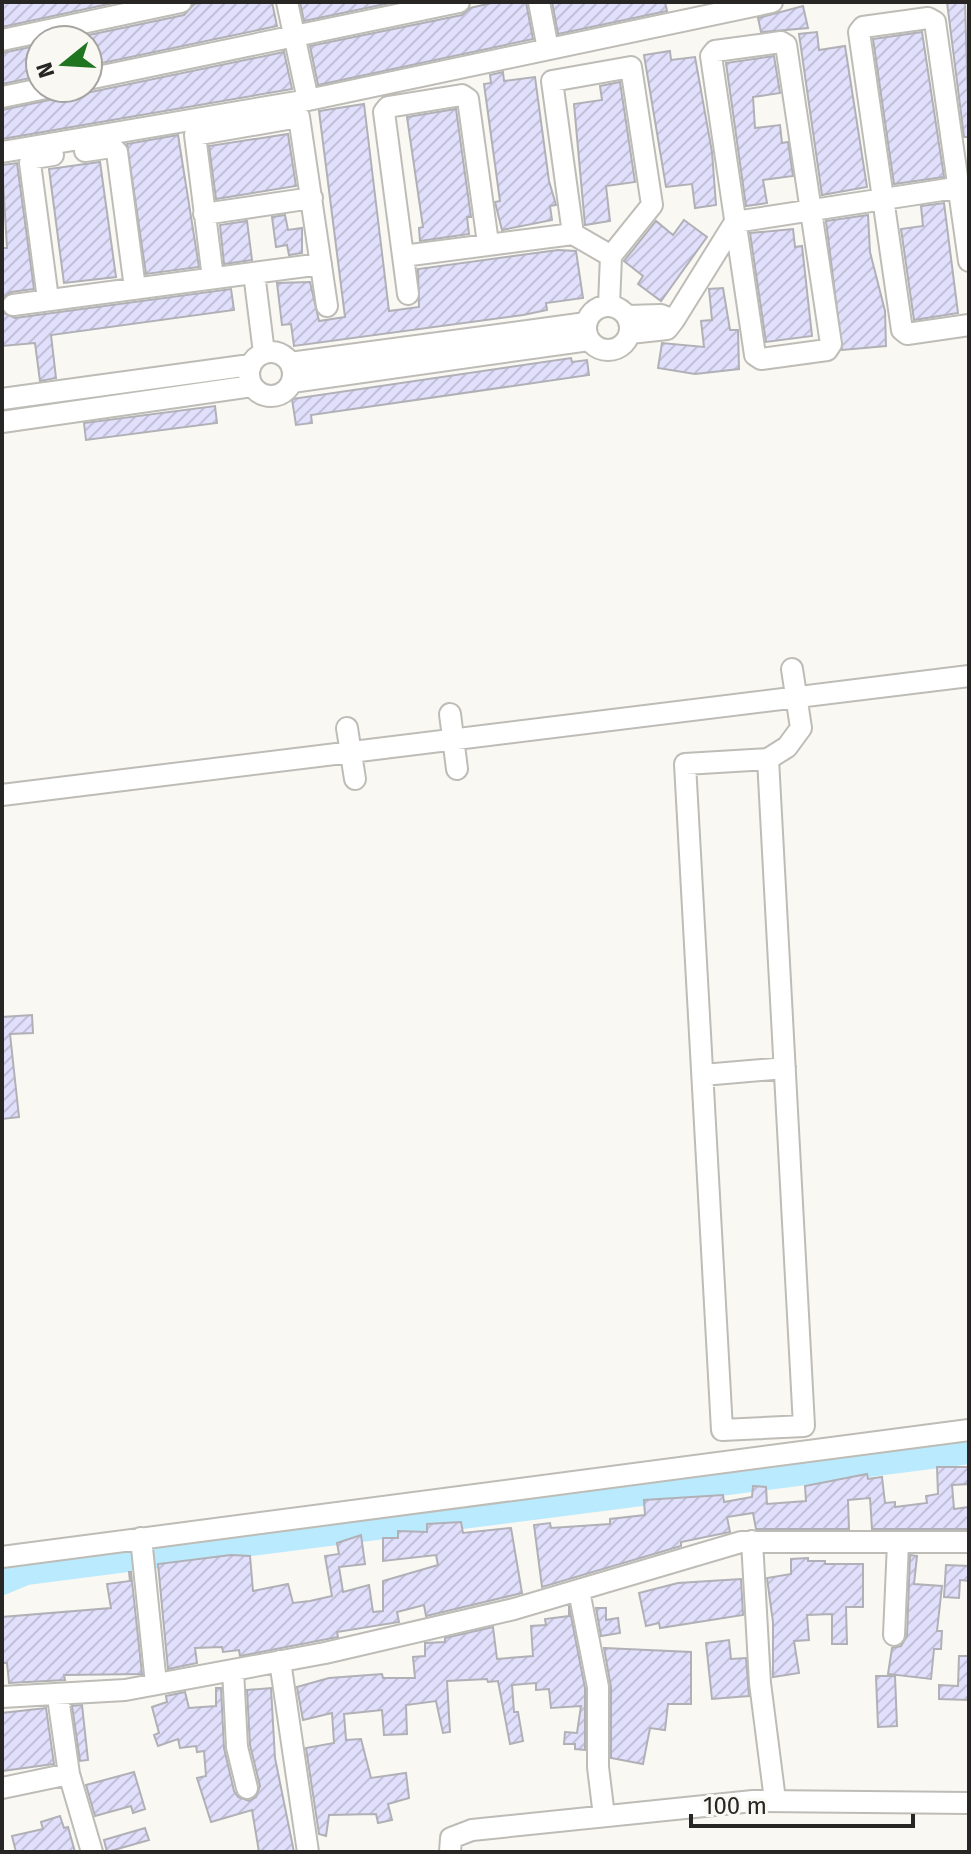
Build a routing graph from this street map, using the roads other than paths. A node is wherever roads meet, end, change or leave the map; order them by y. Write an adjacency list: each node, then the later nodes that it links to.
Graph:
1 (181, 2): 7 (street)
2 (287, 2): 6 (street)
3 (459, 2): 6 (street)
4 (539, 2): 8 (street)
5 (772, 2): 8 (street)
6 (294, 36): 9 (street); 12 (street)
7 (2, 40)
8 (548, 49): 12 (street)
9 (104, 76)
10 (24, 92): 11 (street)
11 (2, 97)
12 (308, 100): 13 (street)
13 (2, 152)
14 (964, 186): 16 (street); 16 (street); 24 (street)
15 (312, 198): 18 (street); 18 (street); 25 (street)
16 (883, 198): 17 (street); 37 (street)
17 (811, 211): 19 (street); 19 (street); 27 (street)
18 (204, 214): 29 (street)
19 (735, 222): 26 (street); 27 (street)
20 (573, 234): 21 (street); 23 (street); 23 (street)
21 (488, 243): 22 (street); 22 (street)
22 (403, 256): 31 (street)
23 (611, 256): 34 (street)
24 (969, 261)
25 (321, 264): 28 (street); 35 (street)
26 (707, 264): 27 (street); 36 (street)
27 (742, 268)
28 (254, 273): 29 (street); 39 (street)
29 (213, 278): 30 (street)
30 (135, 288): 32 (street); 32 (street)
31 (408, 294)
32 (48, 299): 33 (street)
33 (13, 305)
34 (609, 305): 36 (street); 38 (street)
35 (327, 306)
36 (629, 325): 38 (street)
37 (969, 325)
38 (588, 332): 40 (street)
39 (255, 368): 40 (street); 40 (street); 41 (street); 43 (street)
40 (291, 372)
41 (32, 395): 42 (street); 43 (street)
42 (2, 399)
43 (35, 418): 44 (street)
44 (2, 422)
45 (792, 669): 47 (street)
46 (969, 676): 47 (street)
47 (796, 697): 50 (street); 52 (street)
48 (450, 714): 50 (street)
49 (347, 728): 51 (street)
50 (454, 742): 51 (street); 53 (street)
51 (351, 754): 54 (street); 55 (street)
52 (768, 759): 56 (street); 57 (street)
53 (457, 769)
54 (355, 779)
55 (2, 795)
56 (785, 1068): 57 (street); 57 (street)
57 (703, 1075)
58 (969, 1430): 62 (street)
59 (752, 1541): 61 (street); 64 (street); 74 (street)
60 (969, 1542): 61 (street)
61 (898, 1543): 65 (street)
62 (142, 1547): 63 (street); 68 (street)
63 (2, 1557)
64 (579, 1591): 66 (street); 76 (street)
65 (894, 1635)
66 (280, 1661): 67 (street); 78 (street)
67 (233, 1670): 68 (street); 73 (street)
68 (156, 1684): 70 (street)
69 (2, 1697): 70 (street)
70 (58, 1697): 71 (street)
71 (69, 1774): 72 (street); 77 (street)
72 (2, 1788)
73 (247, 1788)
74 (775, 1800): 75 (street); 76 (street)
75 (969, 1803)
76 (604, 1816): 79 (street)
77 (92, 1852)
78 (308, 1852)
79 (450, 1852)

